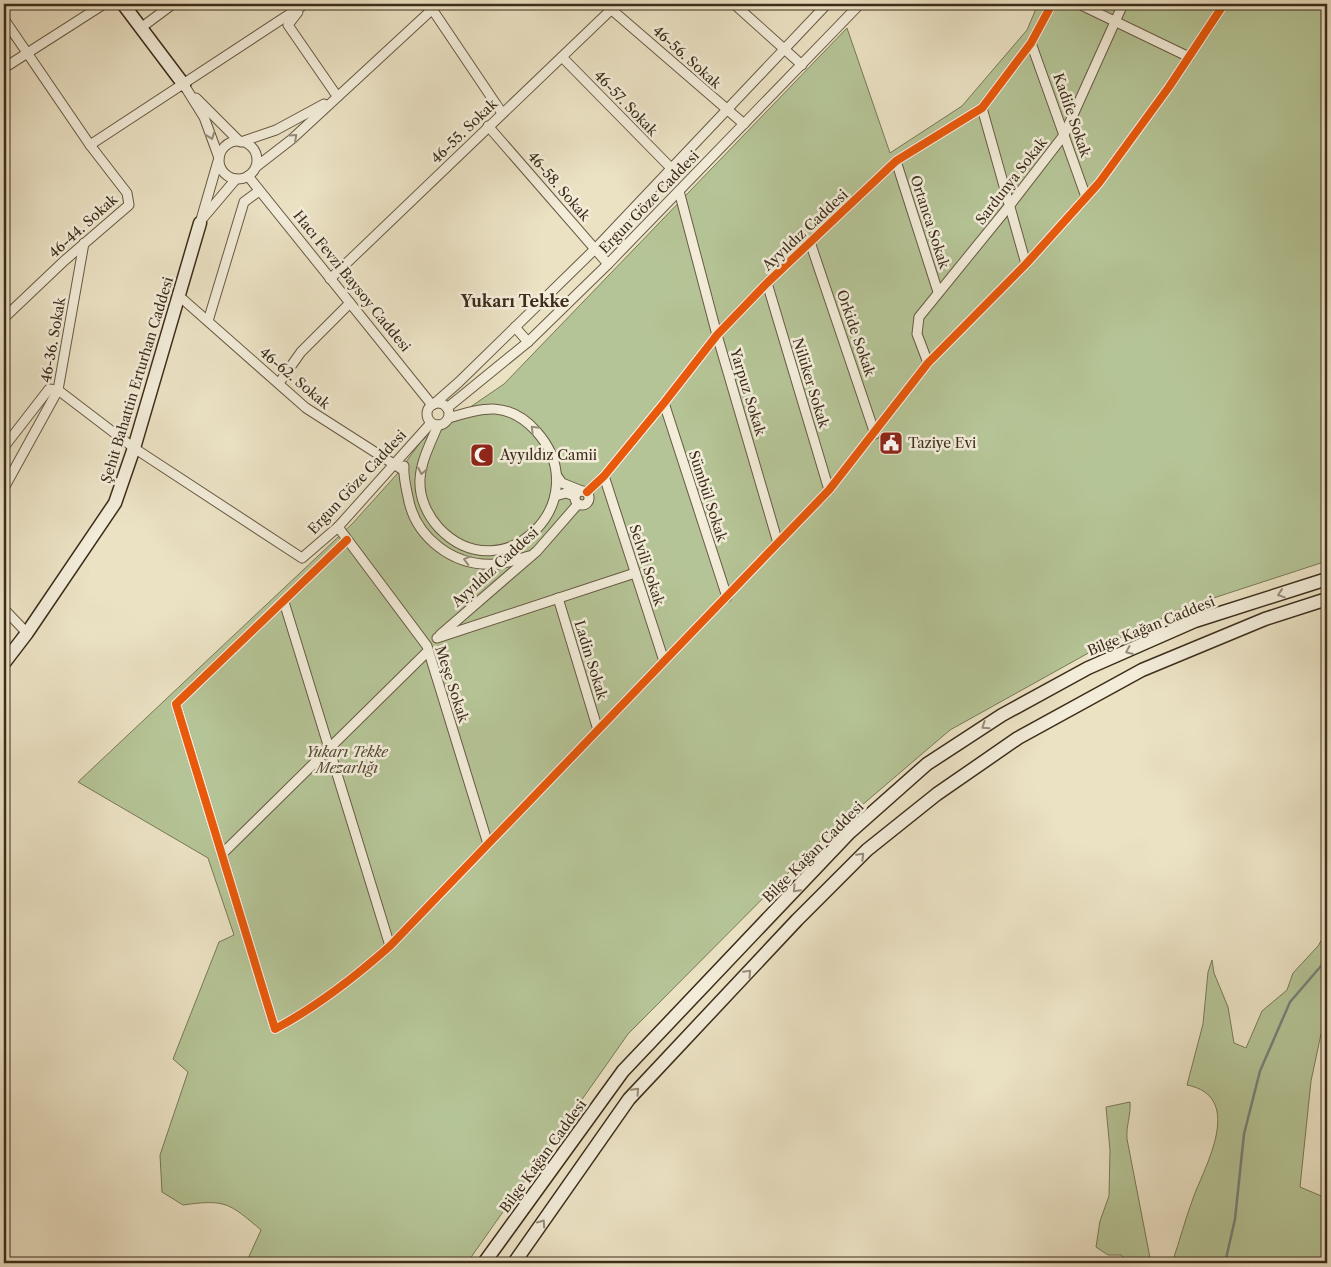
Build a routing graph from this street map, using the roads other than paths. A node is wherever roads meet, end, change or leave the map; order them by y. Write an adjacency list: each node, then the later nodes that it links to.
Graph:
1 (104, 4): 19 (street)
2 (123, 4): 16 (main road)
3 (173, 4): 16 (street)
4 (734, 4): 18 (street)
5 (827, 4): 18 (street, Ergun Göze Caddesi)
6 (860, 4): 22 (street, Ergun Göze Caddesi)
7 (1052, 4): 17 (street, Ayyıldız Caddesi)
8 (1079, 4): 15 (street)
9 (1124, 4): 15 (street, Sardunya Sokak)
10 (1224, 4): 21 (street)
11 (302, 5): 24 (street); 25 (street)
12 (435, 7): 25 (street); 28 (street)
13 (615, 7): 20 (street, 46-55. Sokak); 27 (street, 46-56. Sokak)
14 (4, 20): 19 (street)
15 (1116, 22): 21 (street); 31 (street, Sardunya Sokak)
16 (142, 27): 24 (main road)
17 (1032, 42): 26 (street, Ayyıldız Caddesi); 31 (street, Kadife Sokak)
18 (784, 48): 22 (street); 27 (street, Ergun Göze Caddesi)
19 (28, 52): 23 (street); 33 (street)
20 (562, 57): 28 (street, 46-55. Sokak); 37 (street, 46-57. Sokak)
21 (1189, 57): 42 (street)
22 (802, 65): 29 (street, Ergun Göze Caddesi)
23 (4, 68)
24 (184, 85): 32 (street); 33 (street); 34 (street, one-way to 34)
25 (337, 96): 32 (street); 36 (street, one-way to 25)
26 (982, 108): 35 (street, Ayyıldız Caddesi); 43 (street)
27 (726, 110): 29 (street, 46-56. Sokak); 37 (street, Ergun Göze Caddesi)
28 (502, 113): 30 (street, 46-55. Sokak)
29 (744, 124): 41 (street, Ergun Göze Caddesi)
30 (488, 126): 47 (street, 46-58. Sokak); 50 (street, 46-55. Sokak)
31 (1064, 135): 42 (street, Kadife Sokak); 43 (street, Sardunya Sokak)
32 (240, 141): 34 (street); 36 (street)
33 (90, 145): 46 (street, 46-44. Sokak)
34 (219, 160): 39 (street); 44 (street, Şehit Bahattin Erturhan Caddesi)
35 (896, 161): 45 (street, Ayyıldız Caddesi); 52 (street, Ortanca Sokak)
36 (256, 167): 38 (street)
37 (671, 168): 47 (street, Ergun Göze Caddesi)
38 (248, 176): 39 (street); 40 (street, Hacı Fevzi Baysoy Caddesi)
39 (236, 179): 44 (street, Şehit Bahattin Erturhan Caddesi)
40 (259, 191): 50 (street, Hacı Fevzi Baysoy Caddesi); 56 (street)
41 (679, 191): 48 (street, Ergun Göze Caddesi); 58 (street, Yarpuz Sokak)
42 (1086, 197): 49 (street)
43 (1010, 205): 49 (street); 52 (street, Sardunya Sokak)
44 (200, 222): 53 (main road, Şehit Bahattin Erturhan Caddesi)
45 (810, 242): 51 (street, Ayyıldız Caddesi); 70 (street, Orkide Sokak)
46 (84, 243): 55 (street, 46-44. Sokak); 64 (street, 46-36. Sokak)
47 (595, 249): 48 (street, 46-58. Sokak); 57 (street, Ergun Göze Caddesi)
48 (608, 264): 60 (street, Ergun Göze Caddesi)
49 (1026, 264): 62 (street)
50 (330, 279): 54 (street, Hacı Fevzi Baysoy Caddesi)
51 (767, 283): 58 (street, Ayyıldız Caddesi); 79 (street, Nilüker Sokak)
52 (938, 292): 62 (street, Sardunya Sokak)
53 (178, 295): 56 (street, 46-62. Sokak); 72 (main road, Şehit Bahattin Erturhan Caddesi)
54 (350, 303): 63 (street); 66 (street, Hacı Fevzi Baysoy Caddesi)
55 (4, 318)
56 (208, 321): 63 (street, 46-62. Sokak)
57 (515, 327): 59 (street, Ergun Göze Caddesi); 60 (street)
58 (717, 335): 65 (street, Ayyıldız Caddesi); 84 (street, Yarpuz Sokak)
59 (501, 342): 61 (street); 66 (street, Ergun Göze Caddesi)
60 (528, 342): 61 (street, Ergun Göze Caddesi)
61 (513, 354): 67 (street, Ergun Göze Caddesi)
62 (928, 363): 70 (street)
63 (279, 383): 74 (street, 46-62. Sokak)
64 (58, 390): 71 (street); 72 (street); 78 (street, 46-36. Sokak)
65 (664, 403): 77 (street, Ayyıldız Caddesi); 88 (street, Sümbül Sokak)
66 (433, 404): 67 (street); 69 (street)
67 (447, 408): 68 (street)
68 (449, 418): 69 (street); 76 (street, one-way to 68)
69 (434, 424): 73 (street, Ergun Göze Caddesi); 80 (street, one-way to 80)
70 (875, 434): 79 (street)
71 (4, 447)
72 (134, 448): 82 (street, Ergun Göze Caddesi); 93 (main road, Şehit Bahattin Erturhan Caddesi)
73 (405, 450): 74 (street, Ergun Göze Caddesi); 75 (street)
74 (394, 464): 75 (street, 46-62. Sokak); 82 (street, Ergun Göze Caddesi)
75 (403, 470): 85 (street, one-way to 75)
76 (557, 476): 80 (street); 81 (street)
77 (604, 476): 81 (street, Ayyıldız Caddesi); 86 (street, Selvili Sokak)
78 (4, 488)
79 (829, 490): 84 (street)
80 (556, 496): 81 (street)
81 (581, 496): 85 (street, Ayyıldız Caddesi)
82 (338, 527): 83 (street, Meşe Sokak)
83 (348, 540): 91 (street); 95 (street, Meşe Sokak)
84 (778, 543): 88 (street)
85 (532, 556): 94 (street, Ayyıldız Caddesi)
86 (635, 573): 89 (street); 96 (street, Selvili Sokak)
87 (1327, 580): 103 (main road, Bilge Kağan Caddesi, one-way to 103)
88 (727, 597): 96 (street)
89 (558, 598): 94 (street); 98 (street, Ladin Sokak)
90 (1327, 599): 104 (main road, one-way to 90)
91 (284, 602): 99 (street); 101 (street)
92 (4, 609): 93 (street)
93 (27, 633): 97 (main road, Şehit Bahattin Erturhan Caddesi)
94 (436, 638): 95 (street, Ayyıldız Caddesi)
95 (427, 648): 99 (street, Ayyıldız Caddesi); 100 (street, Meşe Sokak)
96 (664, 661): 98 (street)
97 (4, 663)
98 (598, 730): 100 (street)
99 (329, 749): 101 (street, Ayyıldız Caddesi); 102 (street)
100 (488, 844): 102 (street)
101 (222, 854): 102 (street)
102 (390, 946)
103 (484, 1263)
104 (514, 1263)

